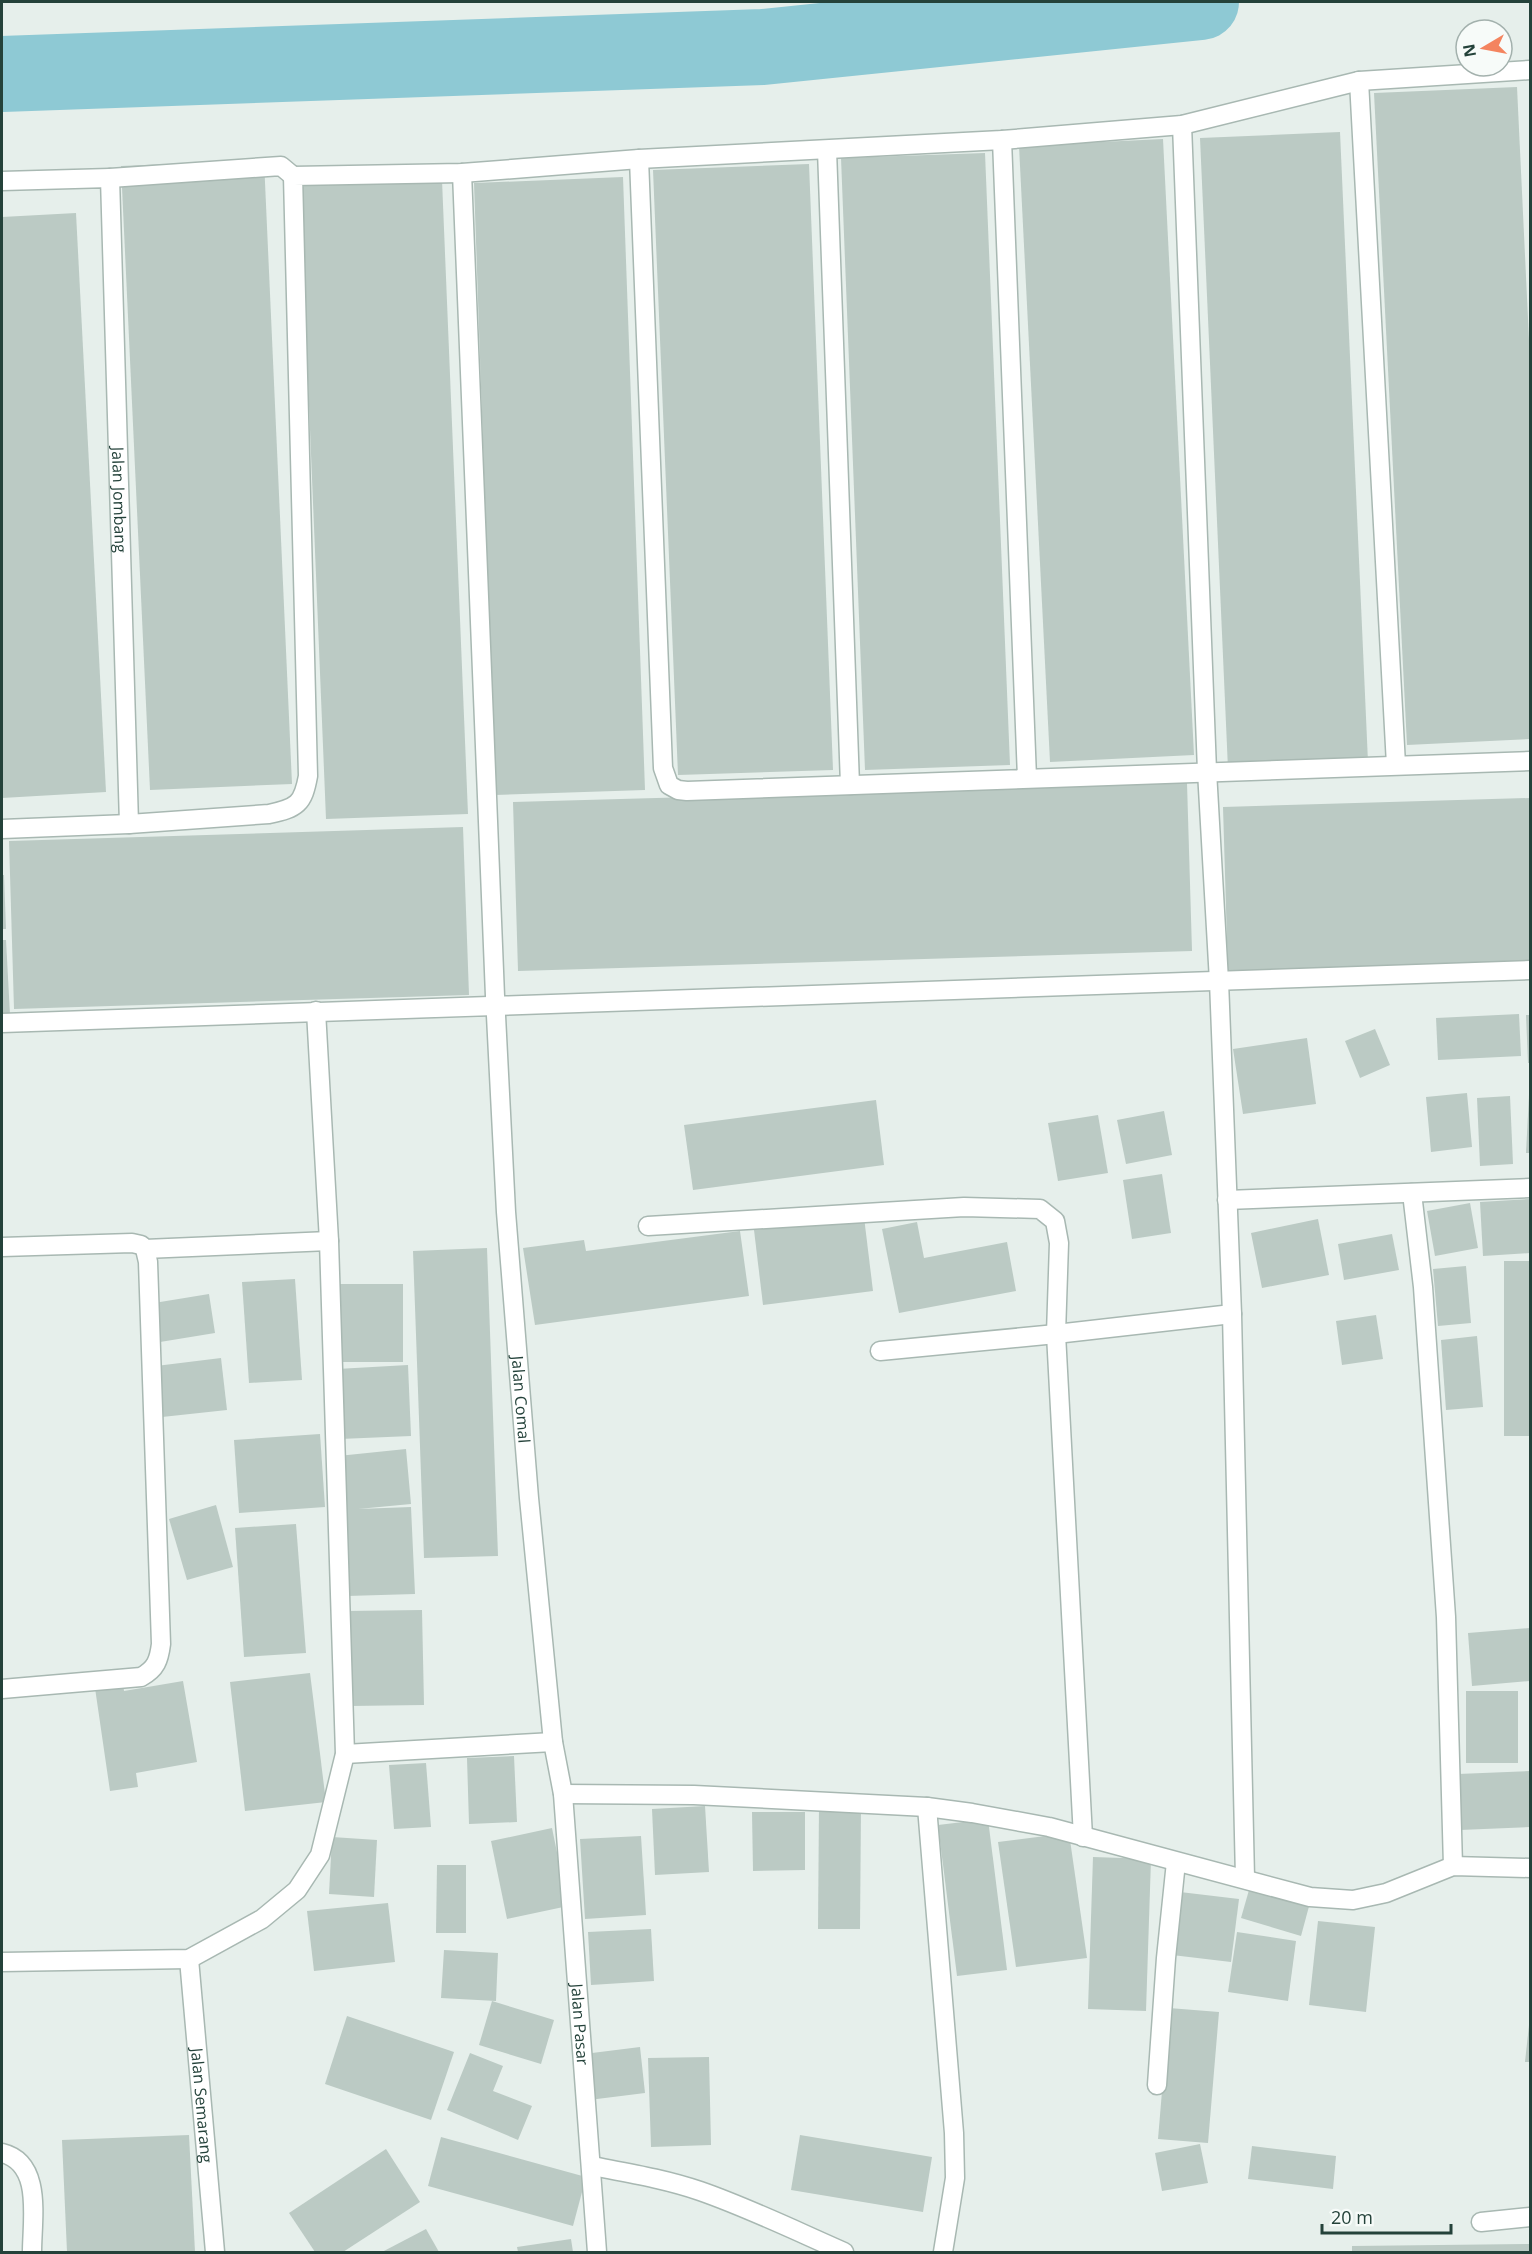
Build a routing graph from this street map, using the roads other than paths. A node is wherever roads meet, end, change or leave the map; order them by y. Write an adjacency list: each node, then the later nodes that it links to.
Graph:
1 (1530, 70): 2 (street)
2 (1359, 81): 3 (street); 12 (street)
3 (1182, 125): 4 (street); 13 (street)
4 (1002, 140): 5 (street); 14 (street)
5 (827, 150): 6 (street); 15 (street)
6 (639, 159): 7 (street); 15 (street)
7 (462, 173): 8 (street); 20 (street, Jalan Comal)
8 (293, 176): 9 (street); 16 (street)
9 (110, 178): 10 (street); 16 (street, Jalan Jombang)
10 (2, 181)
11 (1530, 761): 12 (street)
12 (1396, 765): 13 (street)
13 (1207, 771): 14 (street); 19 (street)
14 (1027, 778): 15 (street)
15 (850, 784)
16 (129, 824): 17 (street)
17 (2, 829)
18 (1530, 970): 19 (street)
19 (1219, 981): 20 (street); 25 (street)
20 (497, 1005): 21 (street); 34 (street, Jalan Comal)
21 (316, 1011): 22 (street); 27 (street)
22 (2, 1023)
23 (1530, 1188): 24 (street)
24 (1412, 1193): 25 (street); 40 (street)
25 (1227, 1200): 30 (street)
26 (648, 1226): 31 (street)
27 (329, 1241): 29 (street); 35 (street)
28 (2, 1247): 29 (street)
29 (145, 1249): 33 (street)
30 (1232, 1314): 31 (street); 42 (street)
31 (1056, 1334): 32 (street); 38 (street)
32 (880, 1351)
33 (2, 1689)
34 (553, 1742): 35 (street); 36 (street, Jalan Comal)
35 (345, 1754): 43 (street)
36 (562, 1794): 37 (street); 47 (street, Jalan Pasar)
37 (927, 1807): 38 (street); 54 (street)
38 (1083, 1837): 39 (street)
39 (1176, 1862): 42 (street); 45 (street)
40 (1452, 1866): 41 (street); 42 (street)
41 (1530, 1868)
42 (1245, 1878)
43 (189, 1959): 44 (street); 51 (street, Jalan Semarang)
44 (2, 1962)
45 (1157, 2085)
46 (2, 2154): 50 (street)
47 (592, 2166): 52 (street, Jalan Pasar); 53 (street)
48 (1530, 2217): 49 (street)
49 (1481, 2222)
50 (32, 2253)
51 (215, 2253)
52 (597, 2253)
53 (844, 2253)
54 (942, 2253)

